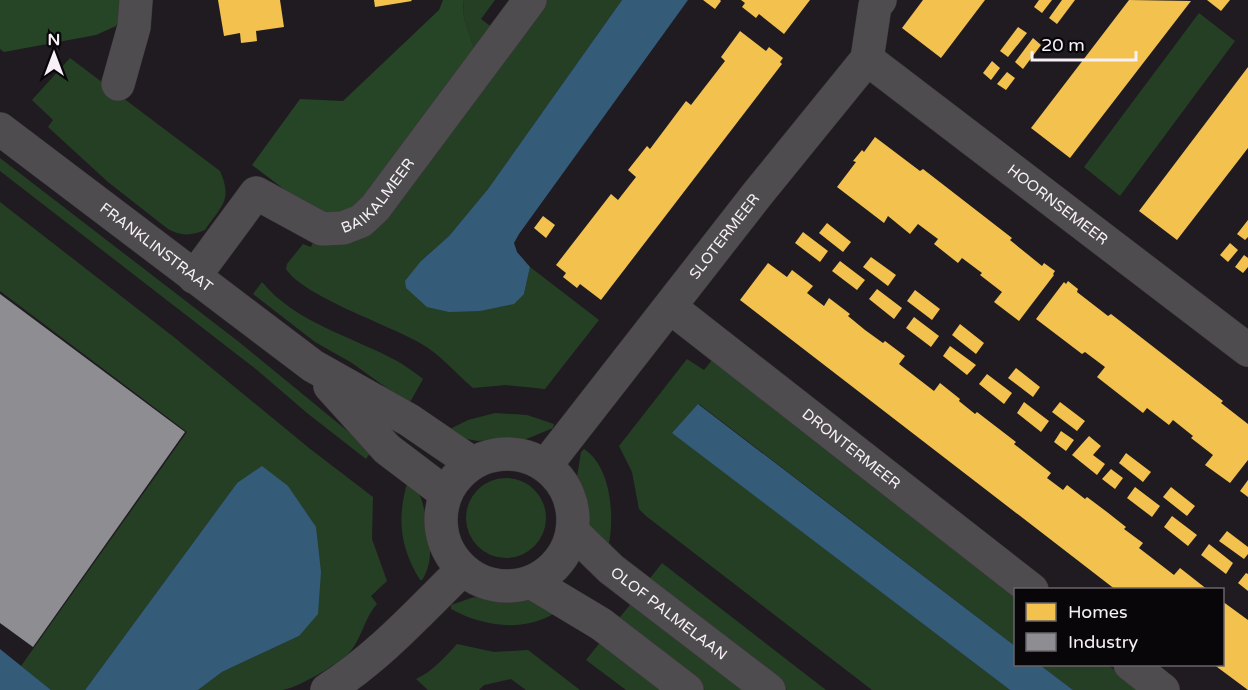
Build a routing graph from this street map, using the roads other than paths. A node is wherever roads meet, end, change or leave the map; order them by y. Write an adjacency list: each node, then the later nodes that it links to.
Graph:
1 (136, 0): 5 (street)
2 (530, 0): 7 (street, BAIKALMEER)
3 (880, 0): 4 (street)
4 (867, 59): 8 (street, SLOTERMEER); 9 (street, HOORNSEMEER)
5 (118, 84)
6 (0, 129): 7 (street, FRANKLINSTRAAT)
7 (194, 277): 10 (street, FRANKLINSTRAAT)
8 (670, 307): 12 (street, SLOTERMEER); 17 (street, DRONTERMEER)
9 (1248, 350)
10 (313, 366): 11 (street, FRANKLINSTRAAT); 13 (street, FRANKLINSTRAAT)
11 (472, 463): 12 (street); 13 (street)
12 (546, 465): 14 (street)
13 (445, 493): 15 (street)
14 (573, 532): 16 (street); 21 (street, OLOF PALMELAAN)
15 (462, 570): 16 (street); 19 (street)
16 (531, 582): 20 (street)
17 (1029, 588)
18 (1133, 666): 22 (street)
19 (327, 690)
20 (687, 690)
21 (769, 690)
22 (1163, 690)

